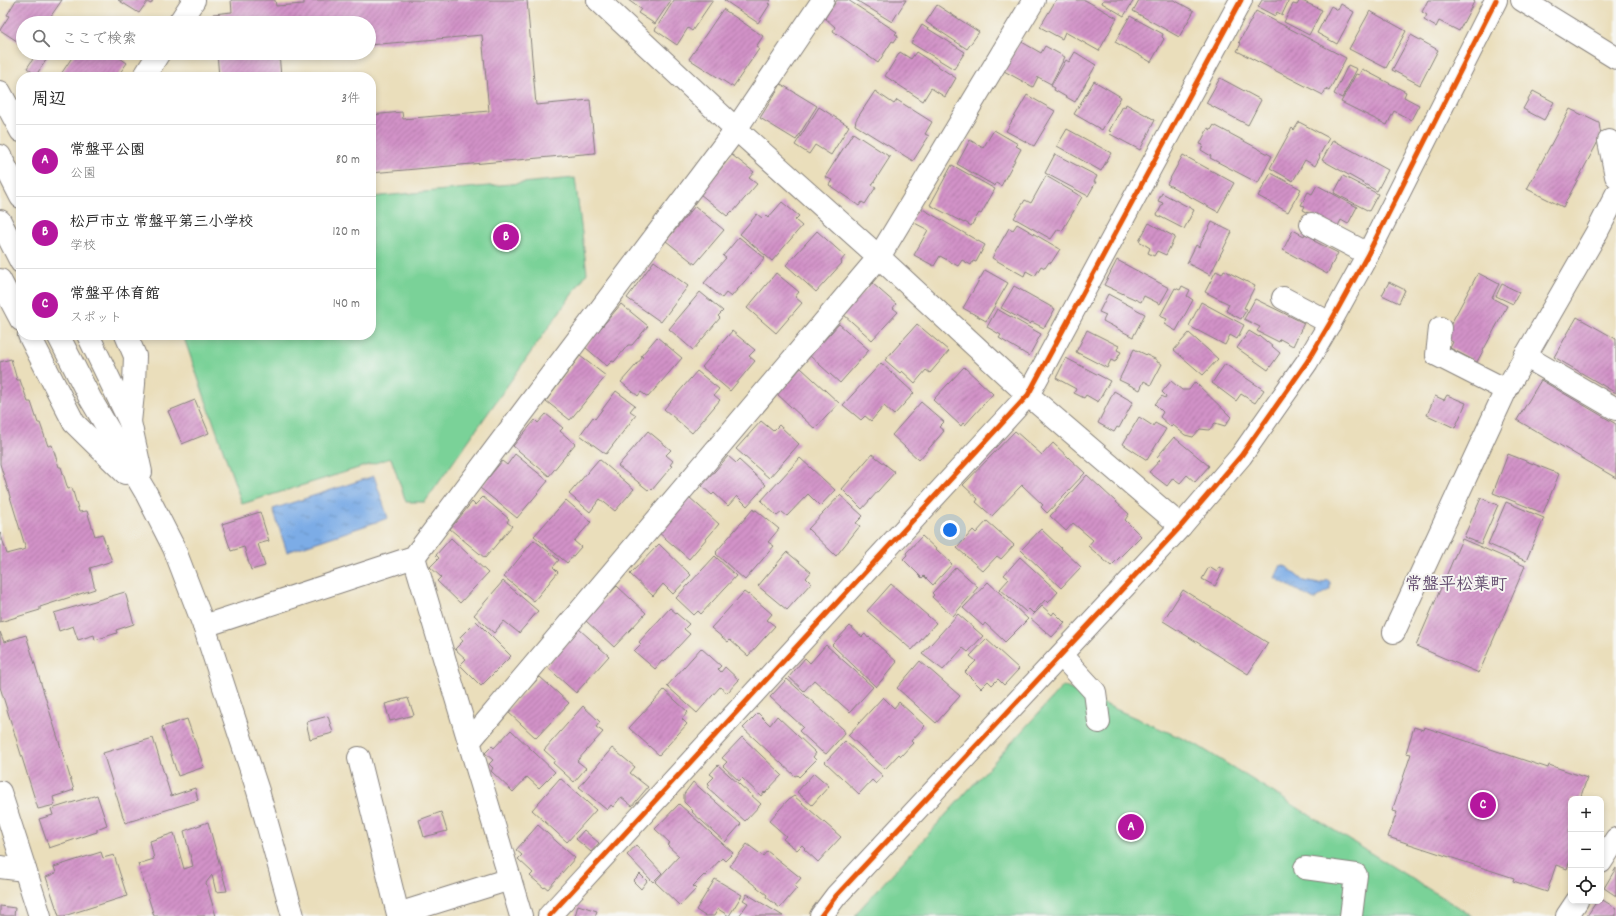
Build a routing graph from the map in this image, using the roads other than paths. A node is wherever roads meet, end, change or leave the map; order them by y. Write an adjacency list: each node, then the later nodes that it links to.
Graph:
1 (194, 0): 8 (street)
2 (822, 0): 14 (street)
3 (1034, 0): 24 (street)
4 (1241, 0): 37 (street)
5 (1496, 0): 23 (street)
6 (1522, 0): 9 (street)
7 (607, 3): 14 (street)
8 (184, 16)
9 (1616, 58)
10 (155, 60): 11 (street)
11 (147, 72)
12 (0, 92): 13 (street)
13 (16, 122)
14 (736, 129): 24 (street); 42 (street)
15 (1609, 141): 17 (street)
16 (0, 156): 18 (street)
17 (1616, 176)
18 (16, 187)
19 (1616, 195): 35 (street)
20 (0, 221): 22 (street)
21 (1310, 224): 23 (street)
22 (16, 252)
23 (1368, 254): 29 (street)
24 (879, 257): 37 (street); 47 (street)
25 (0, 280): 27 (street)
26 (1283, 298): 29 (street)
27 (6, 307): 28 (street)
28 (16, 316)
29 (1330, 323): 41 (street)
30 (1440, 328): 36 (street)
31 (32, 340): 40 (street)
32 (61, 340): 40 (street)
33 (90, 340): 39 (street)
34 (128, 340): 39 (street)
35 (1526, 356): 36 (street); 38 (street)
36 (1506, 390): 44 (street)
37 (1028, 394): 41 (street); 60 (street)
38 (1616, 409)
39 (130, 422): 40 (street)
40 (146, 493): 43 (street)
41 (1181, 526): 45 (street)
42 (414, 557): 43 (street); 47 (street)
43 (204, 626): 58 (street)
44 (1394, 632)
45 (1061, 655): 46 (street); 61 (street)
46 (1099, 722)
47 (469, 742): 55 (street)
48 (359, 758): 55 (street)
49 (0, 792): 54 (street)
50 (1616, 838): 51 (street)
51 (1604, 857)
52 (0, 867): 54 (street)
53 (1305, 868): 62 (street)
54 (25, 870): 57 (street)
55 (510, 879): 59 (street)
56 (1575, 904): 63 (street)
57 (40, 916)
58 (293, 916)
59 (521, 916)
60 (549, 916)
61 (822, 916)
62 (1352, 916)
63 (1567, 916)

